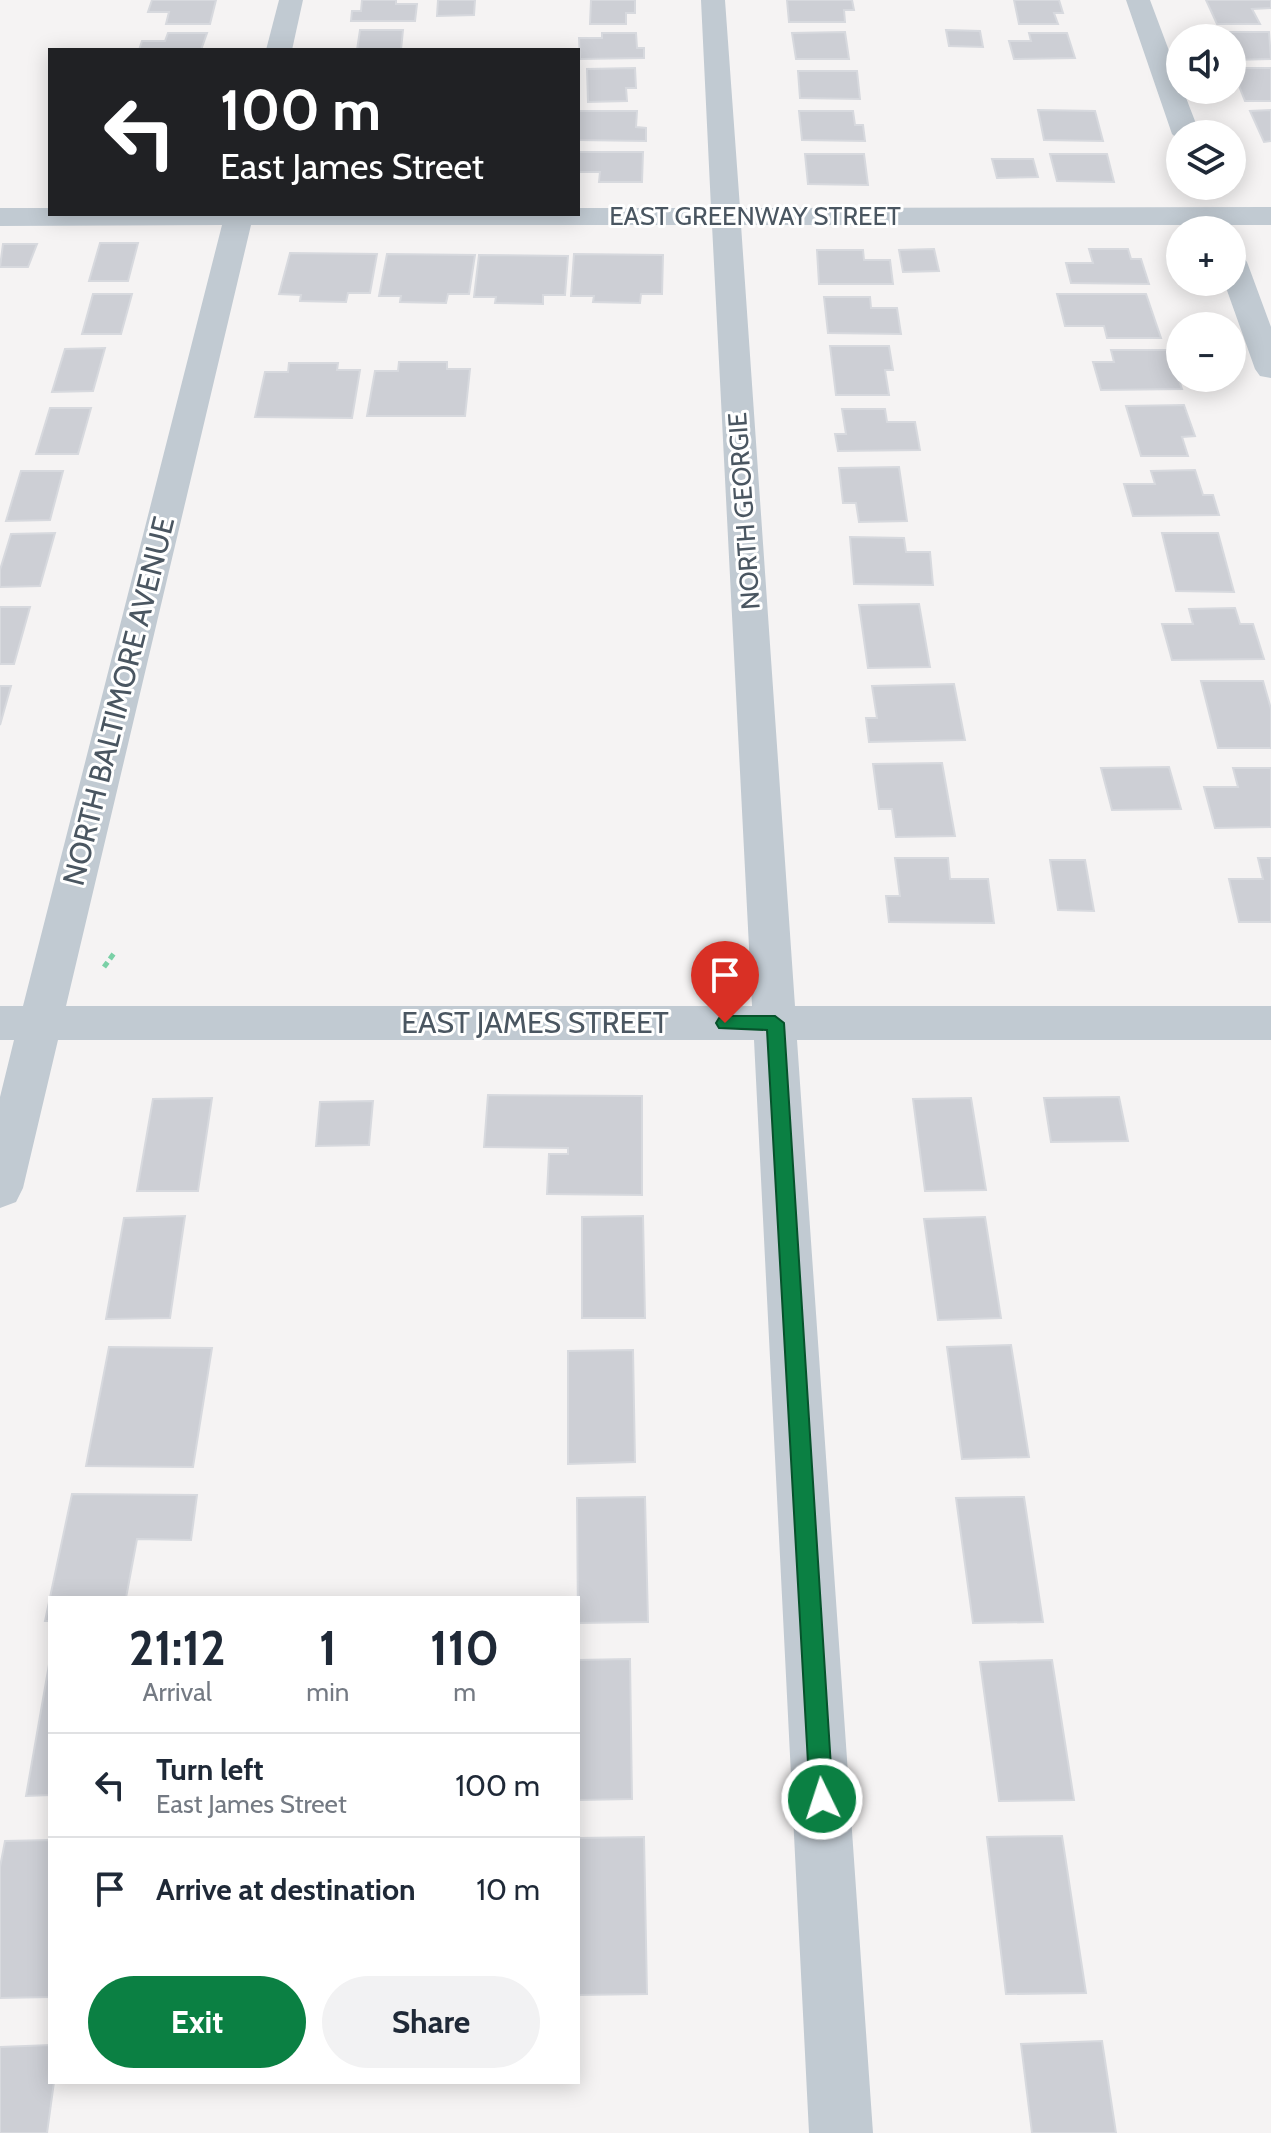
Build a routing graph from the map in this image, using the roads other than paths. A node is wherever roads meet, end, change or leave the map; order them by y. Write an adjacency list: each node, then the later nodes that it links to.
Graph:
1 (291, 0): 4 (street)
2 (713, 0): 9 (street, NORTH GEORGIE)
3 (1138, 0): 5 (street)
4 (279, 48)
5 (1181, 120)
6 (120, 216): 11 (street, EAST GREENWAY STREET)
7 (239, 216): 16 (street, NORTH BALTIMORE AVENUE)
8 (580, 216): 9 (street, EAST GREENWAY STREET)
9 (726, 216): 13 (street, EAST GREENWAY STREET); 17 (street, NORTH GEORGIE)
10 (1271, 216): 12 (street, EAST GREENWAY STREET)
11 (0, 217)
12 (1246, 219)
13 (1166, 222)
14 (1244, 296): 15 (street)
15 (1271, 369)
16 (20, 1023): 17 (street, EAST JAMES STREET); 19 (street, NORTH BALTIMORE AVENUE)
17 (775, 1023): 18 (street, EAST JAMES STREET); 20 (street, NORTH GEORGIE)
18 (1271, 1023)
19 (0, 1188)
20 (841, 2133)

